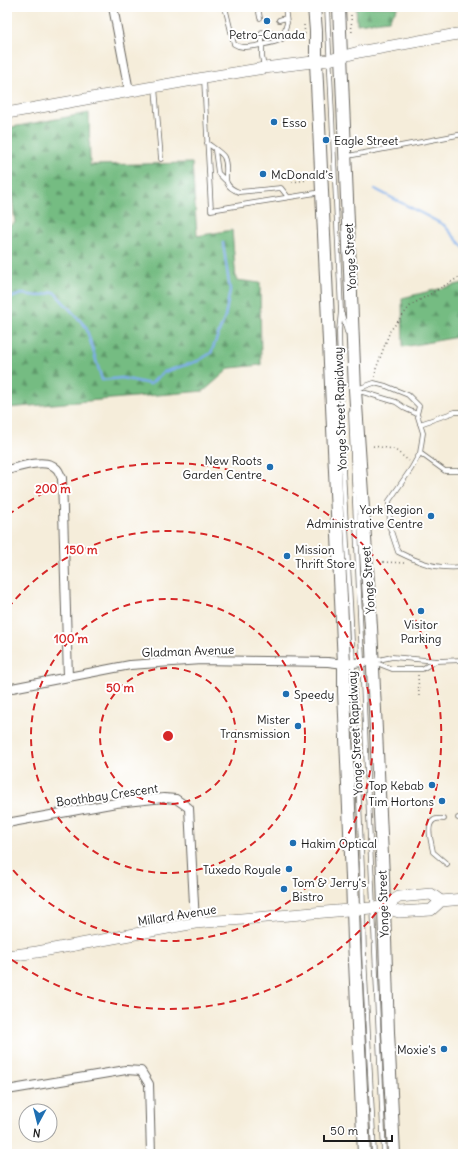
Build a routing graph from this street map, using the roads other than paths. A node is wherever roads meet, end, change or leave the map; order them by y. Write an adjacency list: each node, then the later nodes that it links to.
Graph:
1 (113, 7): 19 (street)
2 (225, 7): 13 (lane)
3 (258, 7): 8 (lane)
4 (285, 7): 9 (lane)
5 (314, 7): 15 (main road, Yonge Street)
6 (327, 7): 14 (lane, Yonge Street Rapidway)
7 (339, 7): 14 (main road, Yonge Street)
8 (260, 18)
9 (286, 18): 10 (lane); 13 (lane)
10 (279, 20)
11 (272, 33): 13 (lane)
12 (463, 33): 14 (main road)
13 (262, 44): 16 (lane)
14 (335, 59): 15 (main road); 24 (main road, Yonge Street); 29 (lane, Yonge Street Rapidway)
15 (316, 62): 16 (main road); 27 (main road, Yonge Street)
16 (264, 68): 17 (main road)
17 (204, 78): 18 (main road); 22 (lane)
18 (155, 86): 19 (main road); 25 (lane)
19 (129, 91): 20 (main road)
20 (7, 113)
21 (463, 134): 24 (lane)
22 (207, 143): 23 (lane); 28 (lane)
23 (215, 150): 26 (lane); 26 (lane)
24 (345, 156): 31 (main road, Yonge Street)
25 (161, 159)
26 (226, 180): 28 (lane)
27 (322, 192): 28 (lane); 43 (main road, Yonge Street)
28 (288, 197)
29 (342, 311): 30 (lane, Yonge Street Rapidway); 43 (lane, Yonge Street Rapidway)
30 (348, 337)
31 (355, 390): 34 (lane); 34 (lane); 42 (main road, Yonge Street)
32 (350, 406): 42 (lane, Yonge Street Rapidway)
33 (463, 412): 35 (lane)
34 (417, 414): 35 (lane)
35 (420, 424): 36 (lane)
36 (420, 453): 38 (lane); 39 (lane)
37 (7, 470): 44 (street)
38 (463, 471)
39 (463, 567)
40 (463, 660): 41 (lane)
41 (437, 661): 42 (lane); 42 (lane)
42 (367, 662): 43 (street, Gladman Avenue); 51 (main road, Yonge Street)
43 (349, 664): 44 (street, Gladman Avenue); 51 (main road, Yonge Street)
44 (68, 677): 45 (street, Gladman Avenue)
45 (7, 689)
46 (444, 819): 48 (lane)
47 (7, 823): 52 (street, Boothbay Crescent)
48 (447, 864)
49 (463, 899): 50 (main road)
50 (441, 901): 51 (main road); 51 (main road)
51 (368, 908): 52 (main road, Millard Avenue); 56 (main road, Yonge Street); 57 (lane); 58 (lane); 59 (main road, Yonge Street)
52 (195, 923): 53 (main road, Millard Avenue)
53 (7, 956)
54 (7, 1090): 55 (street)
55 (151, 1154)
56 (364, 1154)
57 (374, 1154)
58 (384, 1154)
59 (394, 1154)

